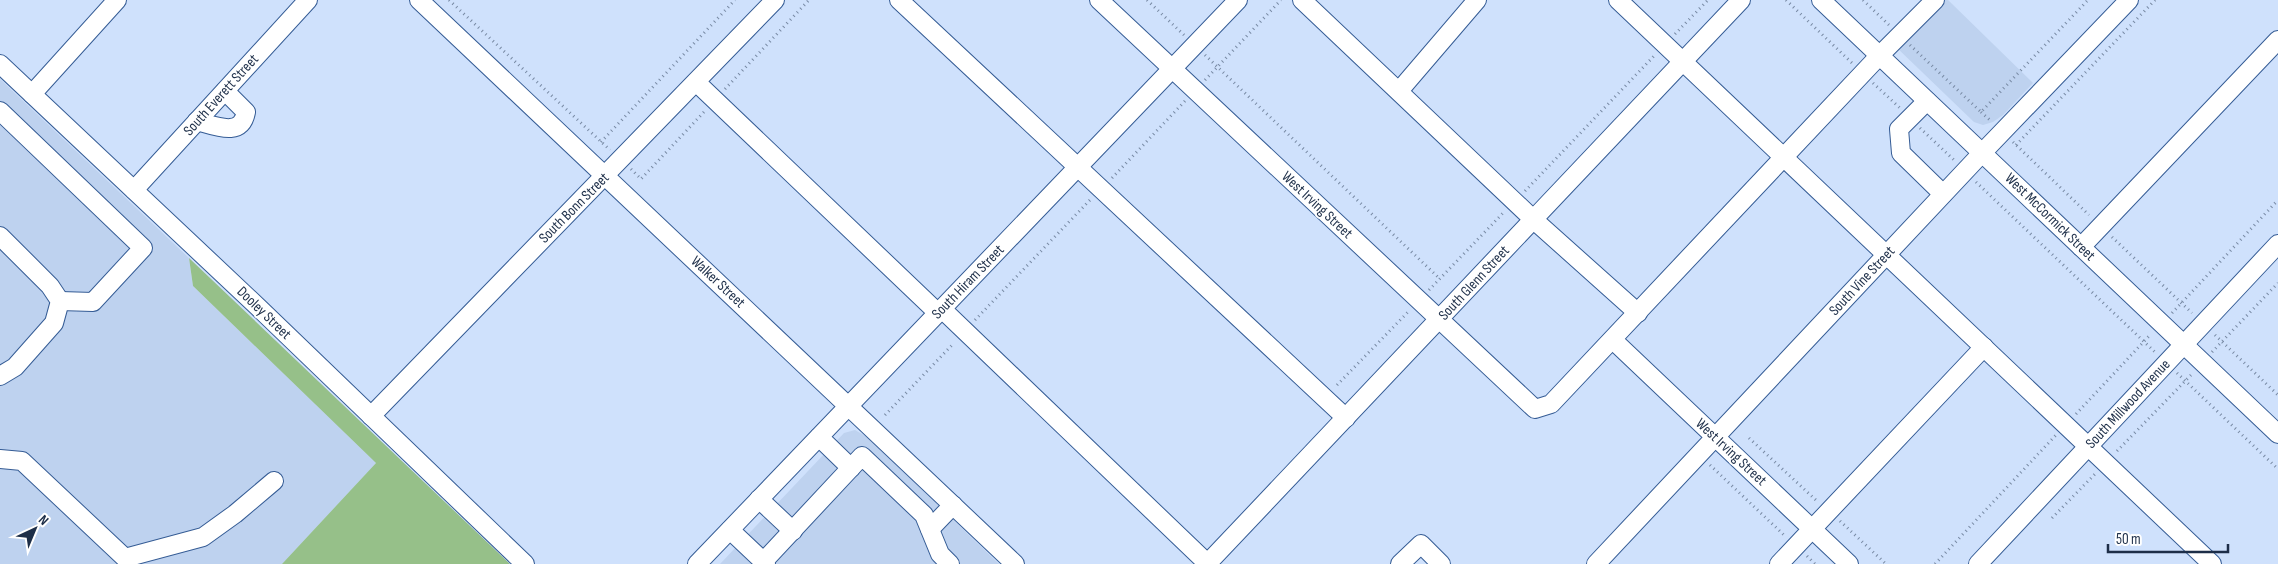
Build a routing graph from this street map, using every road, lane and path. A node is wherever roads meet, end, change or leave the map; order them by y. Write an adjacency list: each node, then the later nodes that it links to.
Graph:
1 (117, 0): 36 (street)
2 (308, 0): 33 (street, South Everett Street)
3 (419, 0): 48 (street, Walker Street)
4 (449, 0): 5 (path)
5 (735, 0)
6 (775, 0): 32 (street, South Bonn Street)
7 (899, 0): 46 (street)
8 (1099, 0): 30 (street, West Irving Street)
9 (1147, 0): 25 (path)
10 (1238, 0): 25 (street, South Hiram Street)
11 (1280, 0): 29 (path)
12 (1302, 0): 35 (street)
13 (1477, 0): 35 (street)
14 (1618, 0): 27 (street)
15 (1741, 0): 27 (street, South Glenn Street)
16 (1786, 0): 31 (path)
17 (1822, 0): 26 (street, West McCormick Street)
18 (1863, 0): 23 (path)
19 (1935, 0): 23 (street)
20 (2088, 0): 39 (path)
21 (2129, 0): 42 (street, South Vine Street)
22 (2155, 0): 43 (path)
23 (1901, 36): 26 (street); 39 (path)
24 (2278, 40): 54 (street)
25 (1195, 46): 29 (path); 30 (street, South Hiram Street)
26 (1880, 55): 31 (street); 37 (street, West McCormick Street)
27 (1683, 62): 45 (street); 53 (street, South Glenn Street)
28 (0, 64): 36 (street, Dooley Street)
29 (1217, 67): 34 (path); 59 (path)
30 (1172, 70): 34 (street, West Irving Street); 46 (street, South Hiram Street)
31 (1863, 73): 40 (path); 45 (street)
32 (696, 82): 48 (street, South Bonn Street); 63 (street)
33 (225, 91): 41 (street, South Everett Street); 41 (street)
34 (1195, 91): 50 (path); 65 (street, West Irving Street)
35 (1399, 91): 53 (street)
36 (32, 94): 49 (street, Dooley Street)
37 (1928, 100): 40 (street); 44 (street, West McCormick Street)
38 (0, 112): 61 (street)
39 (1981, 112): 42 (path)
40 (1910, 118): 47 (path); 51 (street)
41 (198, 121): 49 (street, South Everett Street)
42 (2002, 132): 43 (path); 44 (street, South Vine Street)
43 (2016, 145): 54 (path)
44 (1982, 152): 47 (street, South Vine Street); 57 (street, West McCormick Street)
45 (1784, 158): 58 (street); 64 (street)
46 (1077, 168): 50 (street); 63 (street, South Hiram Street)
47 (1965, 171): 51 (street, South Vine Street); 70 (path)
48 (606, 176): 79 (street, Walker Street); 81 (street, South Bonn Street)
49 (134, 190): 81 (street, Dooley Street)
50 (1100, 190): 68 (path); 82 (street)
51 (1943, 194): 58 (street, South Vine Street)
52 (2278, 200): 62 (path)
53 (1534, 220): 64 (street); 65 (street, South Glenn Street)
54 (2101, 226): 57 (street); 62 (path)
55 (0, 236): 61 (street)
56 (2278, 244): 67 (street, South Millwood Avenue)
57 (2081, 247): 66 (street, West McCormick Street)
58 (1886, 255): 73 (street); 86 (street, South Vine Street)
59 (1440, 279)
60 (2278, 282): 71 (path)
61 (60, 302): 76 (street)
62 (2181, 303): 66 (path); 67 (path)
63 (940, 311): 68 (street); 79 (street, South Hiram Street)
64 (1638, 313): 69 (street)
65 (1440, 319): 69 (street, West Irving Street); 82 (street, South Glenn Street)
66 (2161, 324): 70 (path); 72 (street, West McCormick Street)
67 (2203, 324): 71 (path); 72 (street, South Millwood Avenue)
68 (965, 331): 80 (path); 107 (street)
69 (1613, 340): 86 (street, West Irving Street)
70 (2144, 342): 75 (path); 83 (path)
71 (2222, 342): 74 (path); 78 (path)
72 (2184, 345): 74 (street, West McCormick Street); 75 (street, South Millwood Avenue)
73 (1984, 348): 83 (street); 98 (street)
74 (2202, 362): 77 (path); 84 (street, West McCormick Street)
75 (2167, 363): 77 (path); 87 (street, South Millwood Avenue)
76 (0, 376)
77 (2185, 381): 90 (path); 92 (path)
78 (2278, 395)
79 (849, 406): 85 (street, South Hiram Street); 95 (street, Walker Street)
80 (885, 415)
81 (371, 416): 103 (street, Dooley Street)
82 (1346, 418): 107 (street, South Glenn Street)
83 (2066, 425): 87 (street); 114 (path)
84 (2278, 434)
85 (819, 437): 91 (street); 94 (street, South Hiram Street)
86 (1716, 438): 98 (street, West Irving Street); 110 (street, South Vine Street)
87 (2088, 447): 90 (street); 115 (street, South Millwood Avenue)
88 (0, 459): 93 (street)
89 (1706, 462): 101 (path)
90 (2106, 463): 96 (path); 116 (street)
91 (851, 468): 97 (street); 100 (street)
92 (2278, 469)
93 (274, 481)
94 (759, 499): 99 (street, South Hiram Street); 100 (street)
95 (953, 505): 97 (street); 106 (street, Walker Street)
96 (2052, 518)
97 (930, 529): 105 (street)
98 (1812, 529): 101 (street); 113 (street, West Irving Street)
99 (730, 530): 102 (street); 104 (street, South Hiram Street)
100 (793, 531): 102 (street)
101 (1796, 546): 111 (street); 112 (path)
102 (765, 563)
103 (524, 564)
104 (697, 564)
105 (950, 564)
106 (1016, 564)
107 (1208, 564)
108 (1400, 564): 109 (street)
109 (1441, 564)
110 (1596, 564)
111 (1779, 564)
112 (1815, 564)
113 (1849, 564)
114 (1934, 564)
115 (1978, 564)
116 (2212, 564)

